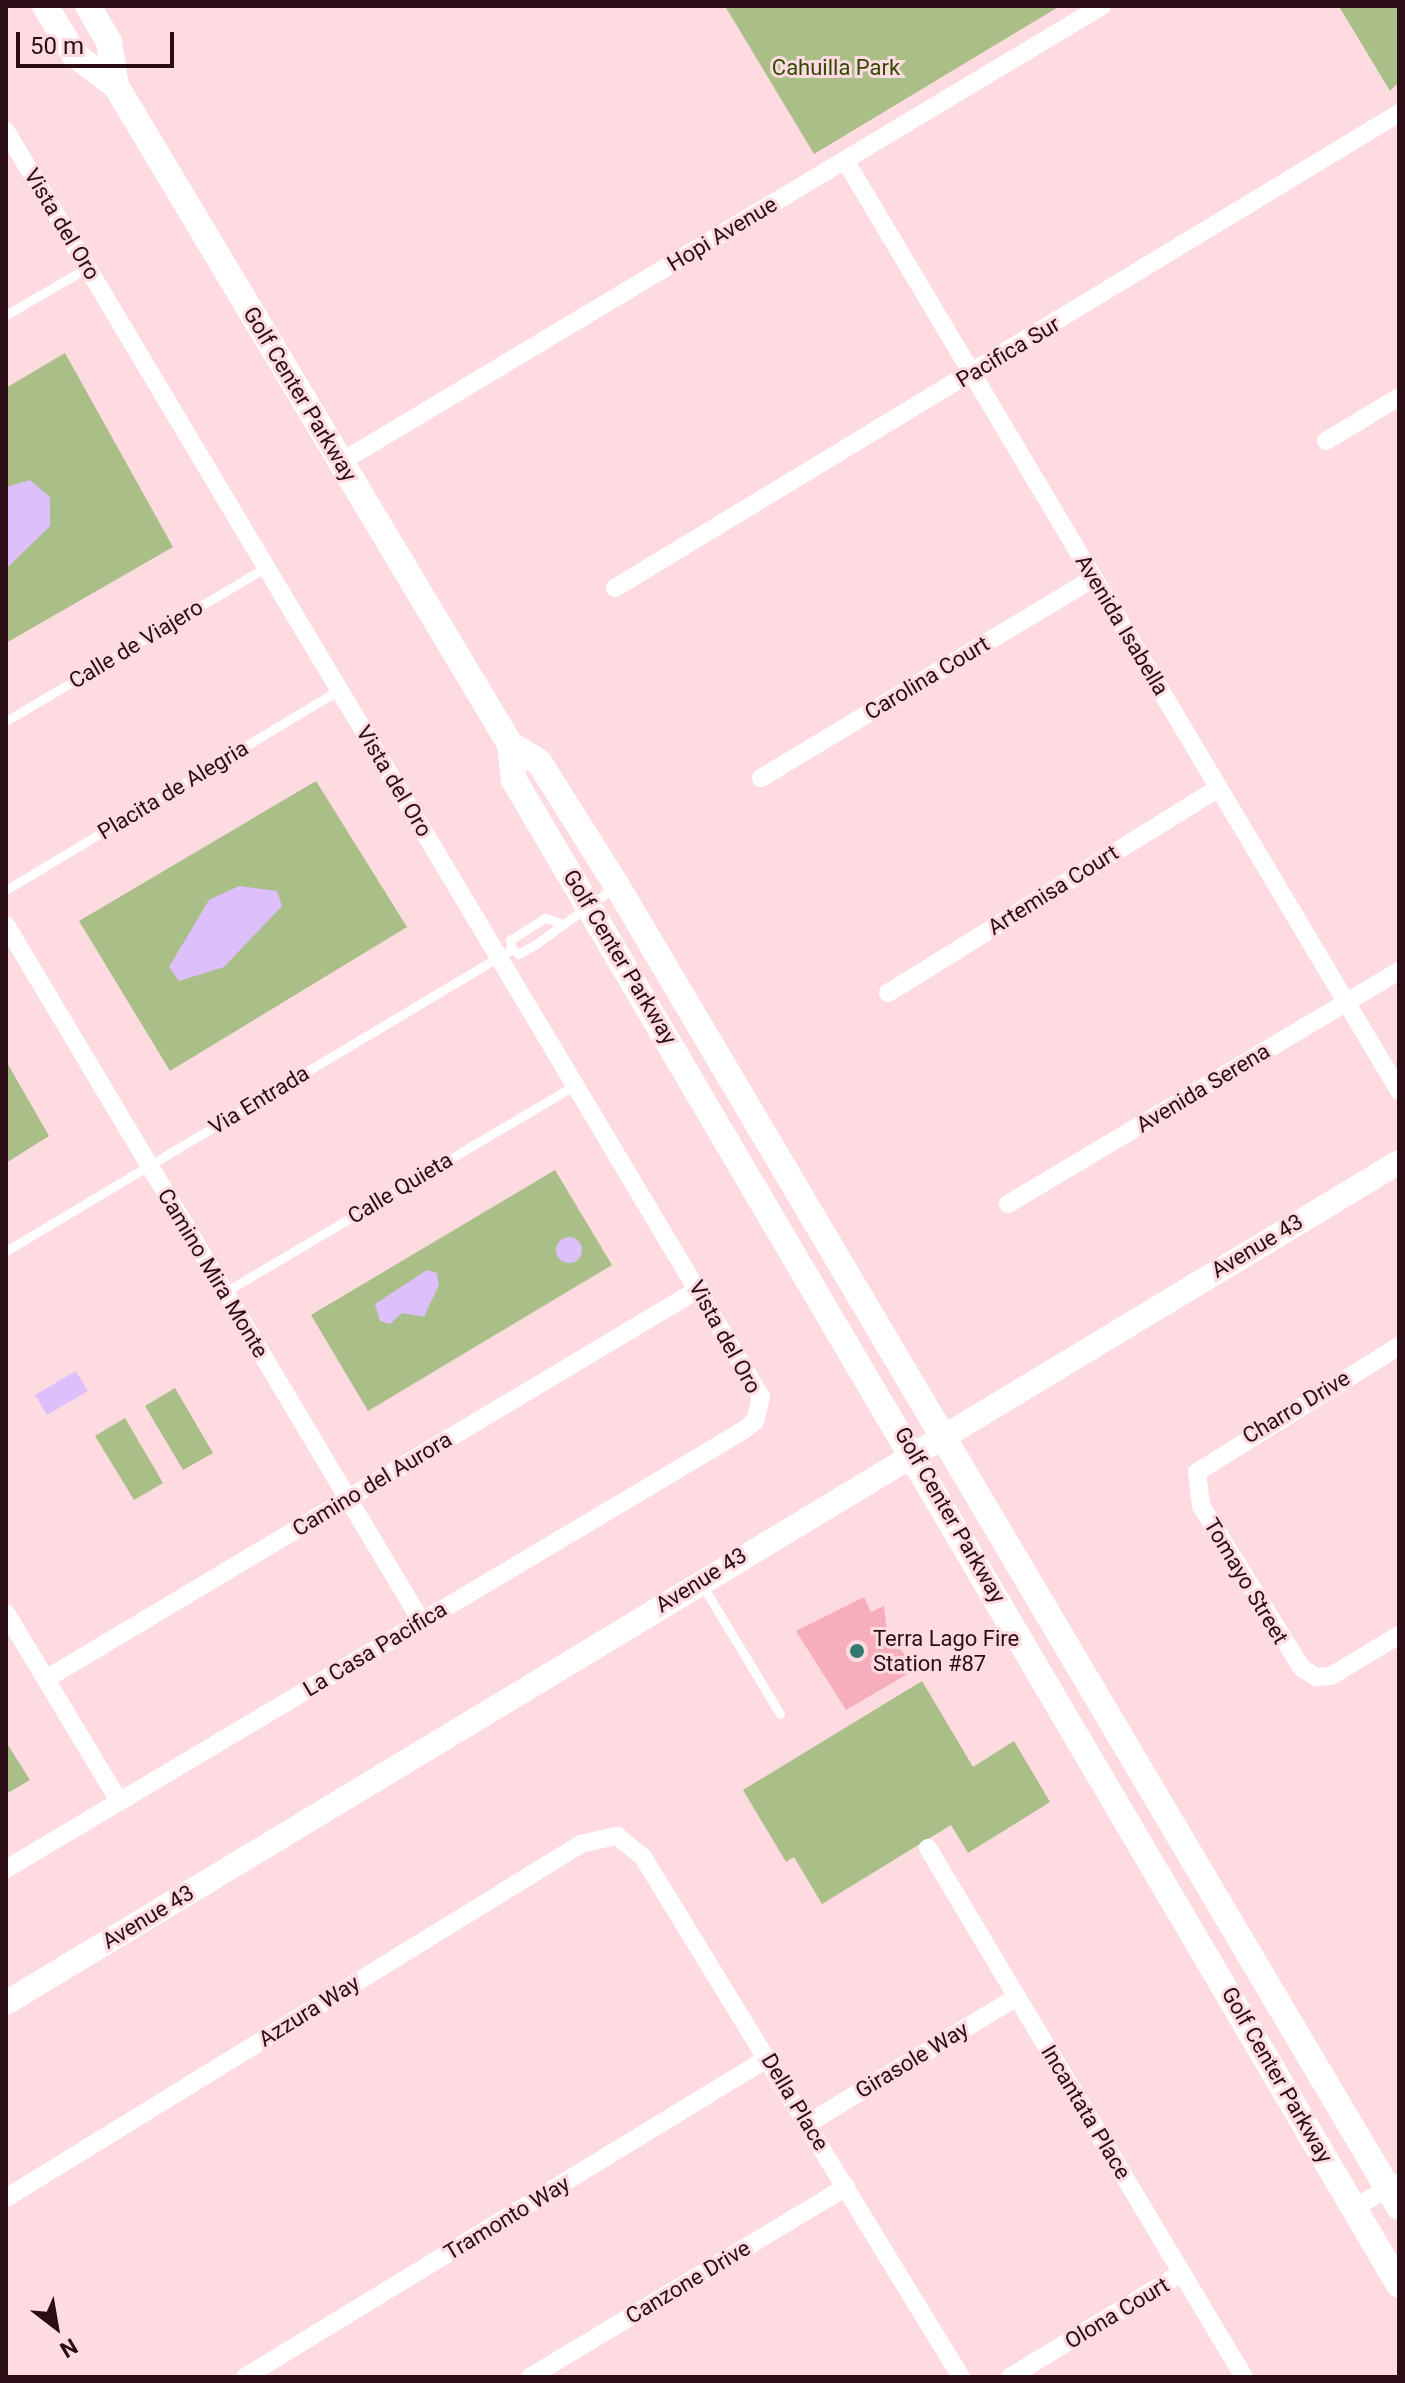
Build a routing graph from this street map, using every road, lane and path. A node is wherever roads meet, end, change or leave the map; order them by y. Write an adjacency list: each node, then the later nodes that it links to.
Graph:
1 (45, 6): 4 (main road, Golf Center Parkway)
2 (88, 6): 4 (main road, Golf Center Parkway)
3 (1102, 6): 7 (street, Hopi Avenue)
4 (116, 86): 13 (main road, Golf Center Parkway)
5 (1399, 113): 10 (street, Pacifica Sur)
6 (6, 131): 8 (street, Vista del Oro)
7 (845, 160): 10 (street, Avenida Isabella); 13 (street, Hopi Avenue)
8 (88, 267): 9 (lane); 14 (street, Vista del Oro)
9 (6, 315)
10 (973, 373): 15 (street, Avenida Isabella); 16 (street, Pacifica Sur)
11 (1399, 397): 12 (street)
12 (1326, 441)
13 (341, 462): 19 (main road, Golf Center Parkway)
14 (266, 567): 17 (street, Vista del Oro); 18 (lane, Calle de Viajero)
15 (1094, 578): 20 (street, Carolina Court); 21 (street, Avenida Isabella)
16 (615, 588)
17 (339, 690): 23 (lane, Placita de Alegria); 27 (street, Vista del Oro)
18 (6, 721)
19 (510, 744): 22 (main road, Golf Center Parkway); 24 (main road, Golf Center Parkway)
20 (761, 778)
21 (1219, 788): 29 (street, Artemisa Court); 30 (street, Avenida Isabella)
22 (617, 886): 24 (lane, Via Entrada); 41 (main road, Golf Center Parkway)
23 (6, 890)
24 (588, 903): 25 (lane, Via Entrada); 42 (main road, Golf Center Parkway)
25 (558, 922): 27 (lane, Via Entrada); 27 (lane, Via Entrada)
26 (6, 925): 34 (street, Camino Mira Monte)
27 (506, 953): 31 (street, Vista del Oro); 34 (lane, Via Entrada)
28 (1399, 971): 30 (street, Avenida Serena)
29 (888, 993)
30 (1346, 1002): 32 (street, Avenida Isabella); 35 (street, Avenida Serena)
31 (577, 1084): 37 (street, Vista del Oro); 38 (lane, Calle Quieta)
32 (1399, 1091)
33 (1399, 1162): 41 (street, Avenue 43)
34 (148, 1166): 36 (lane, Via Entrada); 38 (street, Camino Mira Monte)
35 (1008, 1204)
36 (6, 1251)
37 (699, 1289): 40 (street, Vista del Oro); 44 (street, Camino del Aurora)
38 (224, 1292): 44 (street, Camino Mira Monte)
39 (1399, 1346): 43 (street, Charro Drive)
40 (744, 1430): 47 (street, La Casa Pacifica)
41 (943, 1433): 42 (street, Avenue 43); 60 (main road, Golf Center Parkway)
42 (912, 1451): 45 (street, Avenue 43); 62 (main road, Golf Center Parkway)
43 (1197, 1472): 48 (street, Tomayo Street)
44 (348, 1499): 47 (street, Camino Mira Monte); 49 (street, Camino del Aurora)
45 (700, 1581): 50 (lane); 56 (street, Avenue 43)
46 (6, 1613): 49 (street)
47 (421, 1621): 51 (street, La Casa Pacifica)
48 (1399, 1635)
49 (46, 1679): 51 (street)
50 (780, 1714)
51 (119, 1801): 54 (street, La Casa Pacifica)
52 (617, 1836): 57 (street, Della Place); 61 (street, Azzura Way)
53 (928, 1848): 55 (street, Incantata Place)
54 (6, 1869)
55 (1017, 1997): 58 (street, Girasole Way); 63 (street, Incantata Place)
56 (6, 2003)
57 (768, 2058): 58 (street, Della Place); 65 (street, Tramonto Way)
58 (807, 2124): 59 (street, Della Place)
59 (846, 2187): 66 (street, Canzone Drive); 67 (street, Della Place)
60 (1395, 2192): 62 (street)
61 (6, 2198)
62 (1354, 2208): 64 (main road, Golf Center Parkway)
63 (1182, 2273): 68 (street, Olona Court); 69 (street, Incantata Place)
64 (1399, 2285)
65 (245, 2377)
66 (530, 2377)
67 (961, 2377)
68 (1010, 2377)
69 (1244, 2377)

